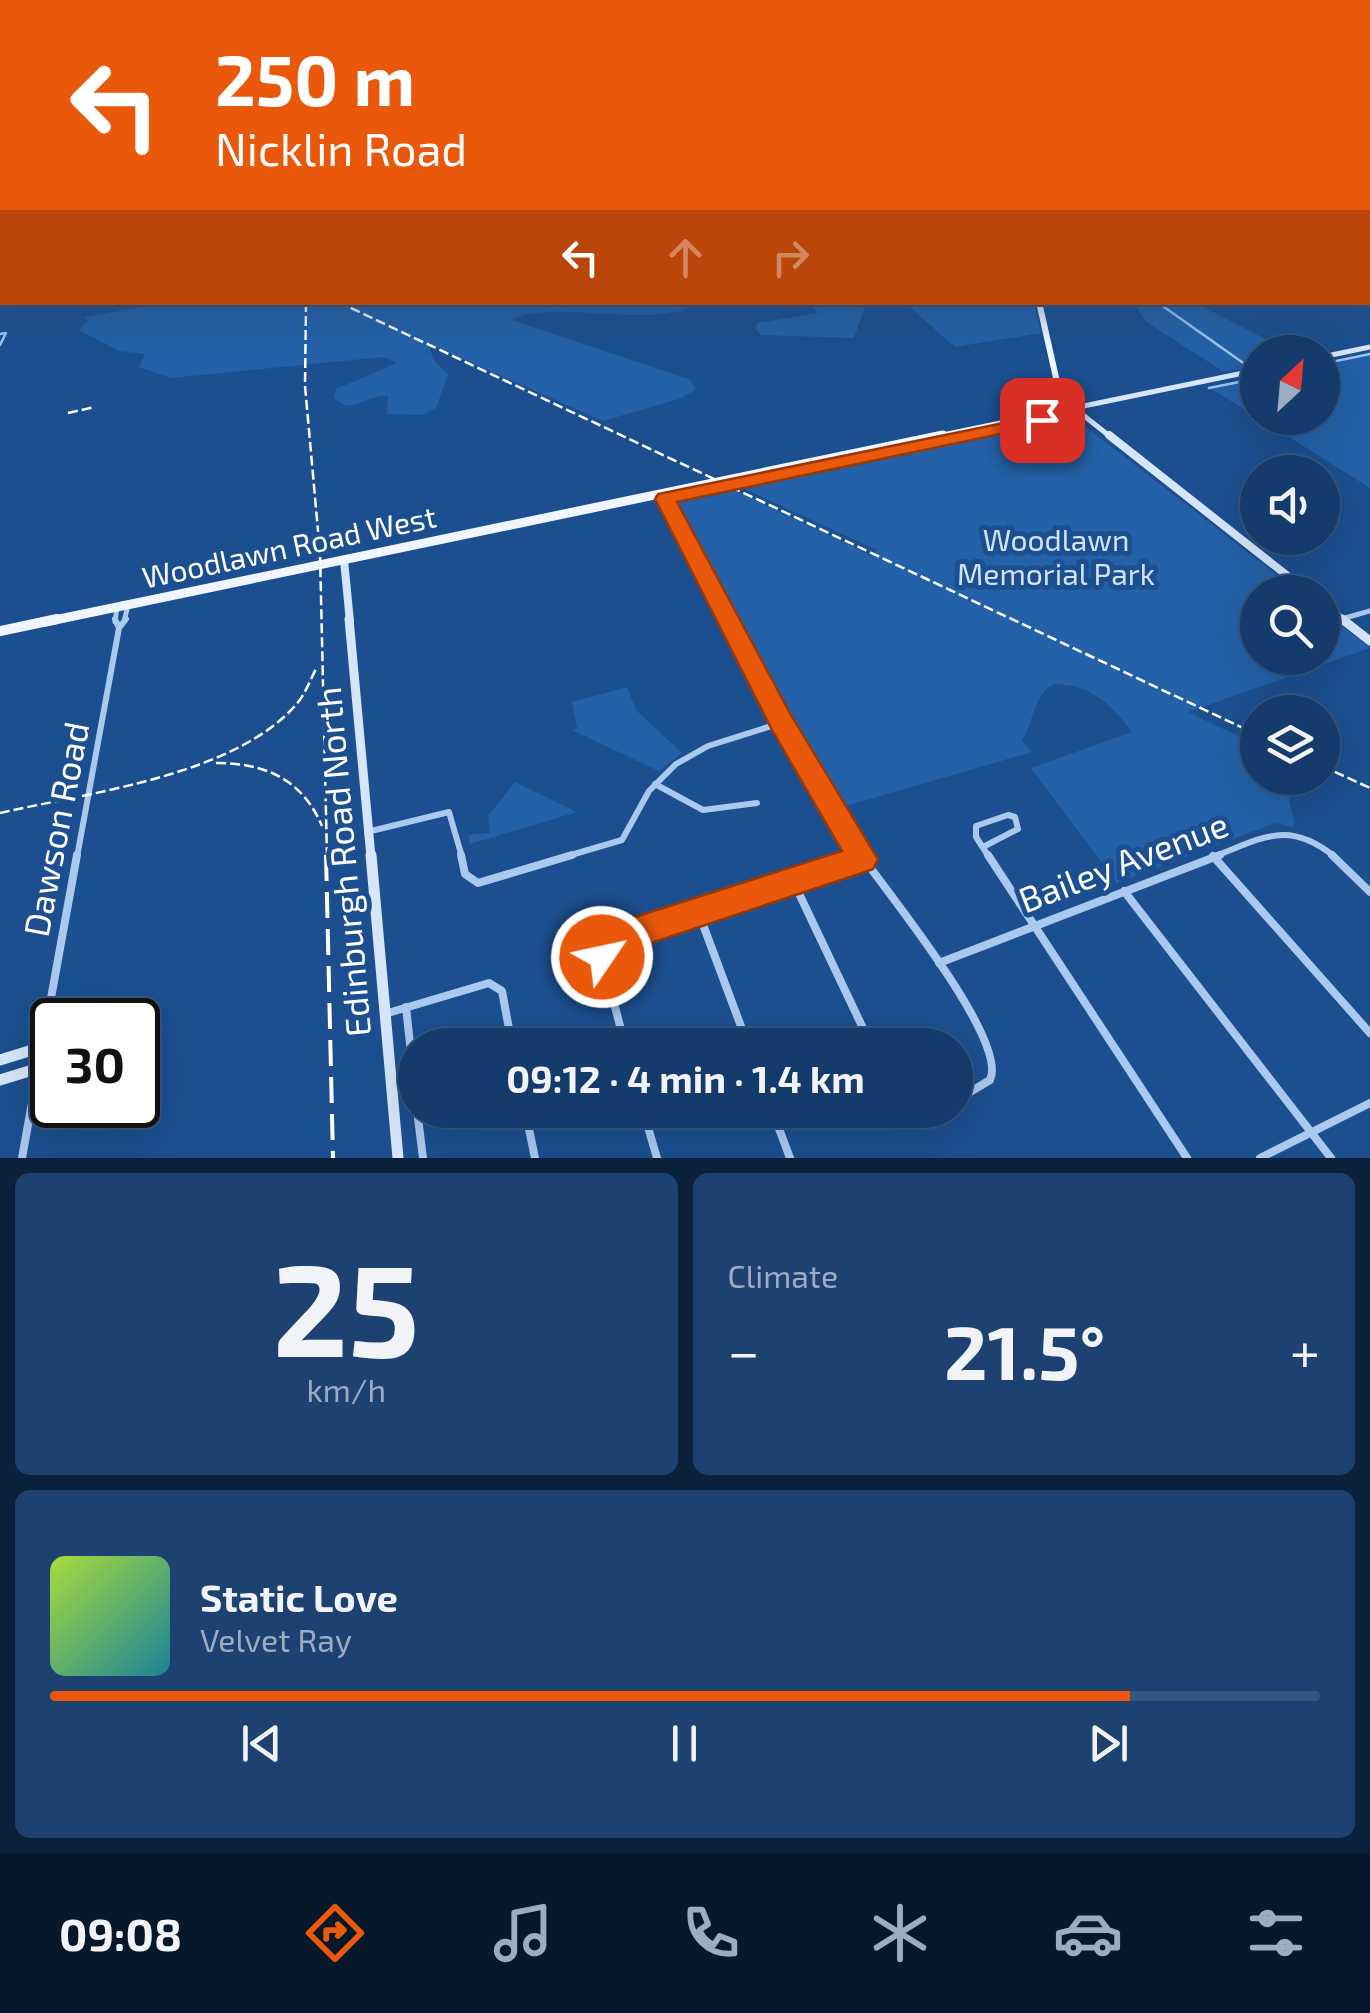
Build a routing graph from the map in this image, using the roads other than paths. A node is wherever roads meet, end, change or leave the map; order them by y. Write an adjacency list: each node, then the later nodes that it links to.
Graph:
1 (1040, 305): 2 (main road)
2 (1048, 341): 6 (main road)
3 (1370, 347): 4 (main road)
4 (1340, 353)
5 (1240, 374): 7 (main road)
6 (1058, 379): 7 (main road)
7 (1079, 410): 8 (main road, Woodlawn Road West); 10 (main road)
8 (664, 496): 9 (main road, Woodlawn Road West); 17 (street)
9 (344, 560): 11 (main road, Woodlawn Road West); 20 (main road, Edinburgh Road North)
10 (1286, 575)
11 (123, 606): 14 (street, Dawson Road); 14 (street, Dawson Road); 15 (main road, Woodlawn Road West)
12 (1370, 610): 13 (street)
13 (1342, 619): 16 (main road)
14 (119, 628): 30 (street, Dawson Road)
15 (0, 631)
16 (1370, 642)
17 (781, 722): 18 (street); 23 (street)
18 (655, 784): 19 (street); 20 (street)
19 (758, 803)
20 (367, 832): 32 (main road, Edinburgh Road North)
21 (982, 847): 21 (street); 28 (street)
22 (1214, 856): 25 (street, Bailey Avenue); 26 (street, Bailey Avenue); 40 (street)
23 (862, 859): 24 (street); 29 (street)
24 (794, 883): 27 (street); 37 (street)
25 (1124, 891): 28 (street, Bailey Avenue); 52 (street)
26 (1370, 892)
27 (699, 914): 35 (street); 36 (street)
28 (1033, 925): 29 (street, Bailey Avenue); 59 (street)
29 (939, 963): 38 (street)
30 (51, 998)
31 (406, 1007): 32 (street); 33 (street); 34 (street)
32 (384, 1014): 54 (main road, Edinburgh Road North)
33 (408, 1028)
34 (508, 1028)
35 (620, 1028)
36 (742, 1028)
37 (863, 1028)
38 (973, 1028)
39 (973, 1029): 45 (street)
40 (1370, 1033)
41 (30, 1050): 42 (main road)
42 (0, 1060)
43 (30, 1071): 44 (main road)
44 (0, 1080)
45 (973, 1091)
46 (1370, 1103): 52 (street)
47 (30, 1116): 53 (street, Dawson Road)
48 (419, 1128): 55 (street)
49 (528, 1128): 56 (street)
50 (649, 1128): 57 (street)
51 (779, 1128): 58 (street)
52 (1312, 1132): 60 (street); 61 (street)
53 (22, 1158)
54 (398, 1158)
55 (423, 1158)
56 (534, 1158)
57 (657, 1158)
58 (790, 1158)
59 (1187, 1158)
60 (1260, 1158)
61 (1331, 1158)

